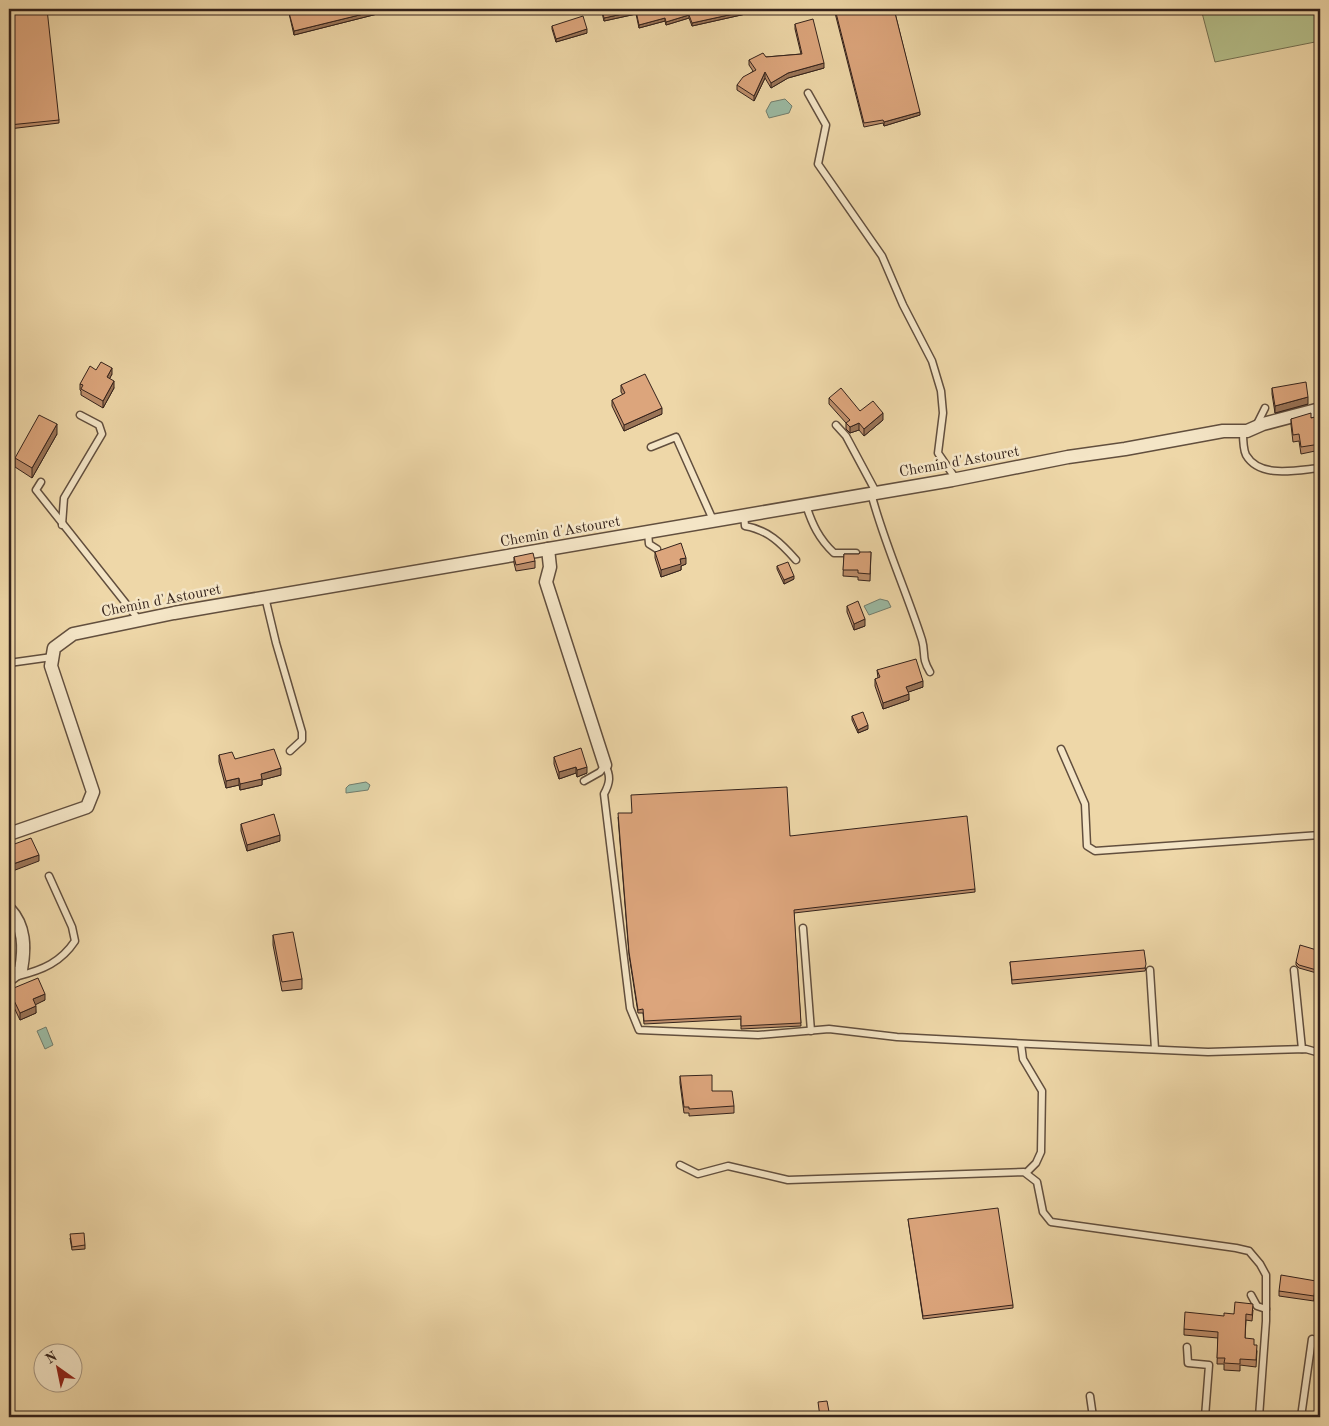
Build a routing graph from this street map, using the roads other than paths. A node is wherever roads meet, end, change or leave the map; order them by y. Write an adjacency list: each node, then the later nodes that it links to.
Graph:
1 (808, 93): 9 (lane)
2 (1265, 408): 6 (lane)
3 (1320, 409): 6 (street, Chemin d'Astouret)
4 (80, 415): 15 (lane)
5 (836, 425): 11 (lane)
6 (1249, 429): 8 (lane); 9 (street, Chemin d'Astouret)
7 (651, 447): 14 (lane)
8 (1320, 468)
9 (956, 479): 11 (street, Chemin d'Astouret)
10 (42, 482): 15 (lane)
11 (873, 492): 12 (street, Chemin d'Astouret); 25 (lane)
12 (806, 504): 13 (street, Chemin d'Astouret); 19 (lane)
13 (744, 514): 14 (street, Chemin d'Astouret); 20 (lane)
14 (713, 520): 16 (street, Chemin d'Astouret)
15 (62, 526): 22 (lane)
16 (648, 532): 17 (street, Chemin d'Astouret); 18 (lane)
17 (548, 549): 21 (street, Chemin d'Astouret); 28 (street)
18 (657, 549)
19 (856, 553)
20 (796, 560)
21 (265, 598): 22 (street, Chemin d'Astouret); 27 (lane)
22 (139, 620): 23 (street, Chemin d'Astouret)
23 (52, 657): 24 (lane); 30 (street)
24 (9, 663)
25 (930, 672)
26 (1061, 749): 31 (lane)
27 (290, 751)
28 (605, 765): 29 (lane); 38 (lane)
29 (584, 781)
30 (9, 834)
31 (1320, 835)
32 (49, 876): 37 (lane)
33 (9, 910): 37 (street)
34 (803, 928): 38 (lane)
35 (1150, 970): 40 (lane)
36 (1294, 970): 41 (lane)
37 (11, 978)
38 (811, 1031): 39 (lane)
39 (1021, 1044): 40 (lane); 44 (lane)
40 (1155, 1049): 41 (lane)
41 (1302, 1049): 42 (lane)
42 (1320, 1053)
43 (680, 1165): 44 (lane)
44 (1026, 1173): 46 (lane)
45 (1250, 1295): 46 (lane)
46 (1266, 1309): 52 (lane)
47 (1312, 1339): 53 (lane)
48 (1187, 1347): 51 (lane)
49 (1090, 1396): 50 (lane)
50 (1093, 1417)
51 (1205, 1417)
52 (1259, 1417)
53 (1301, 1417)

